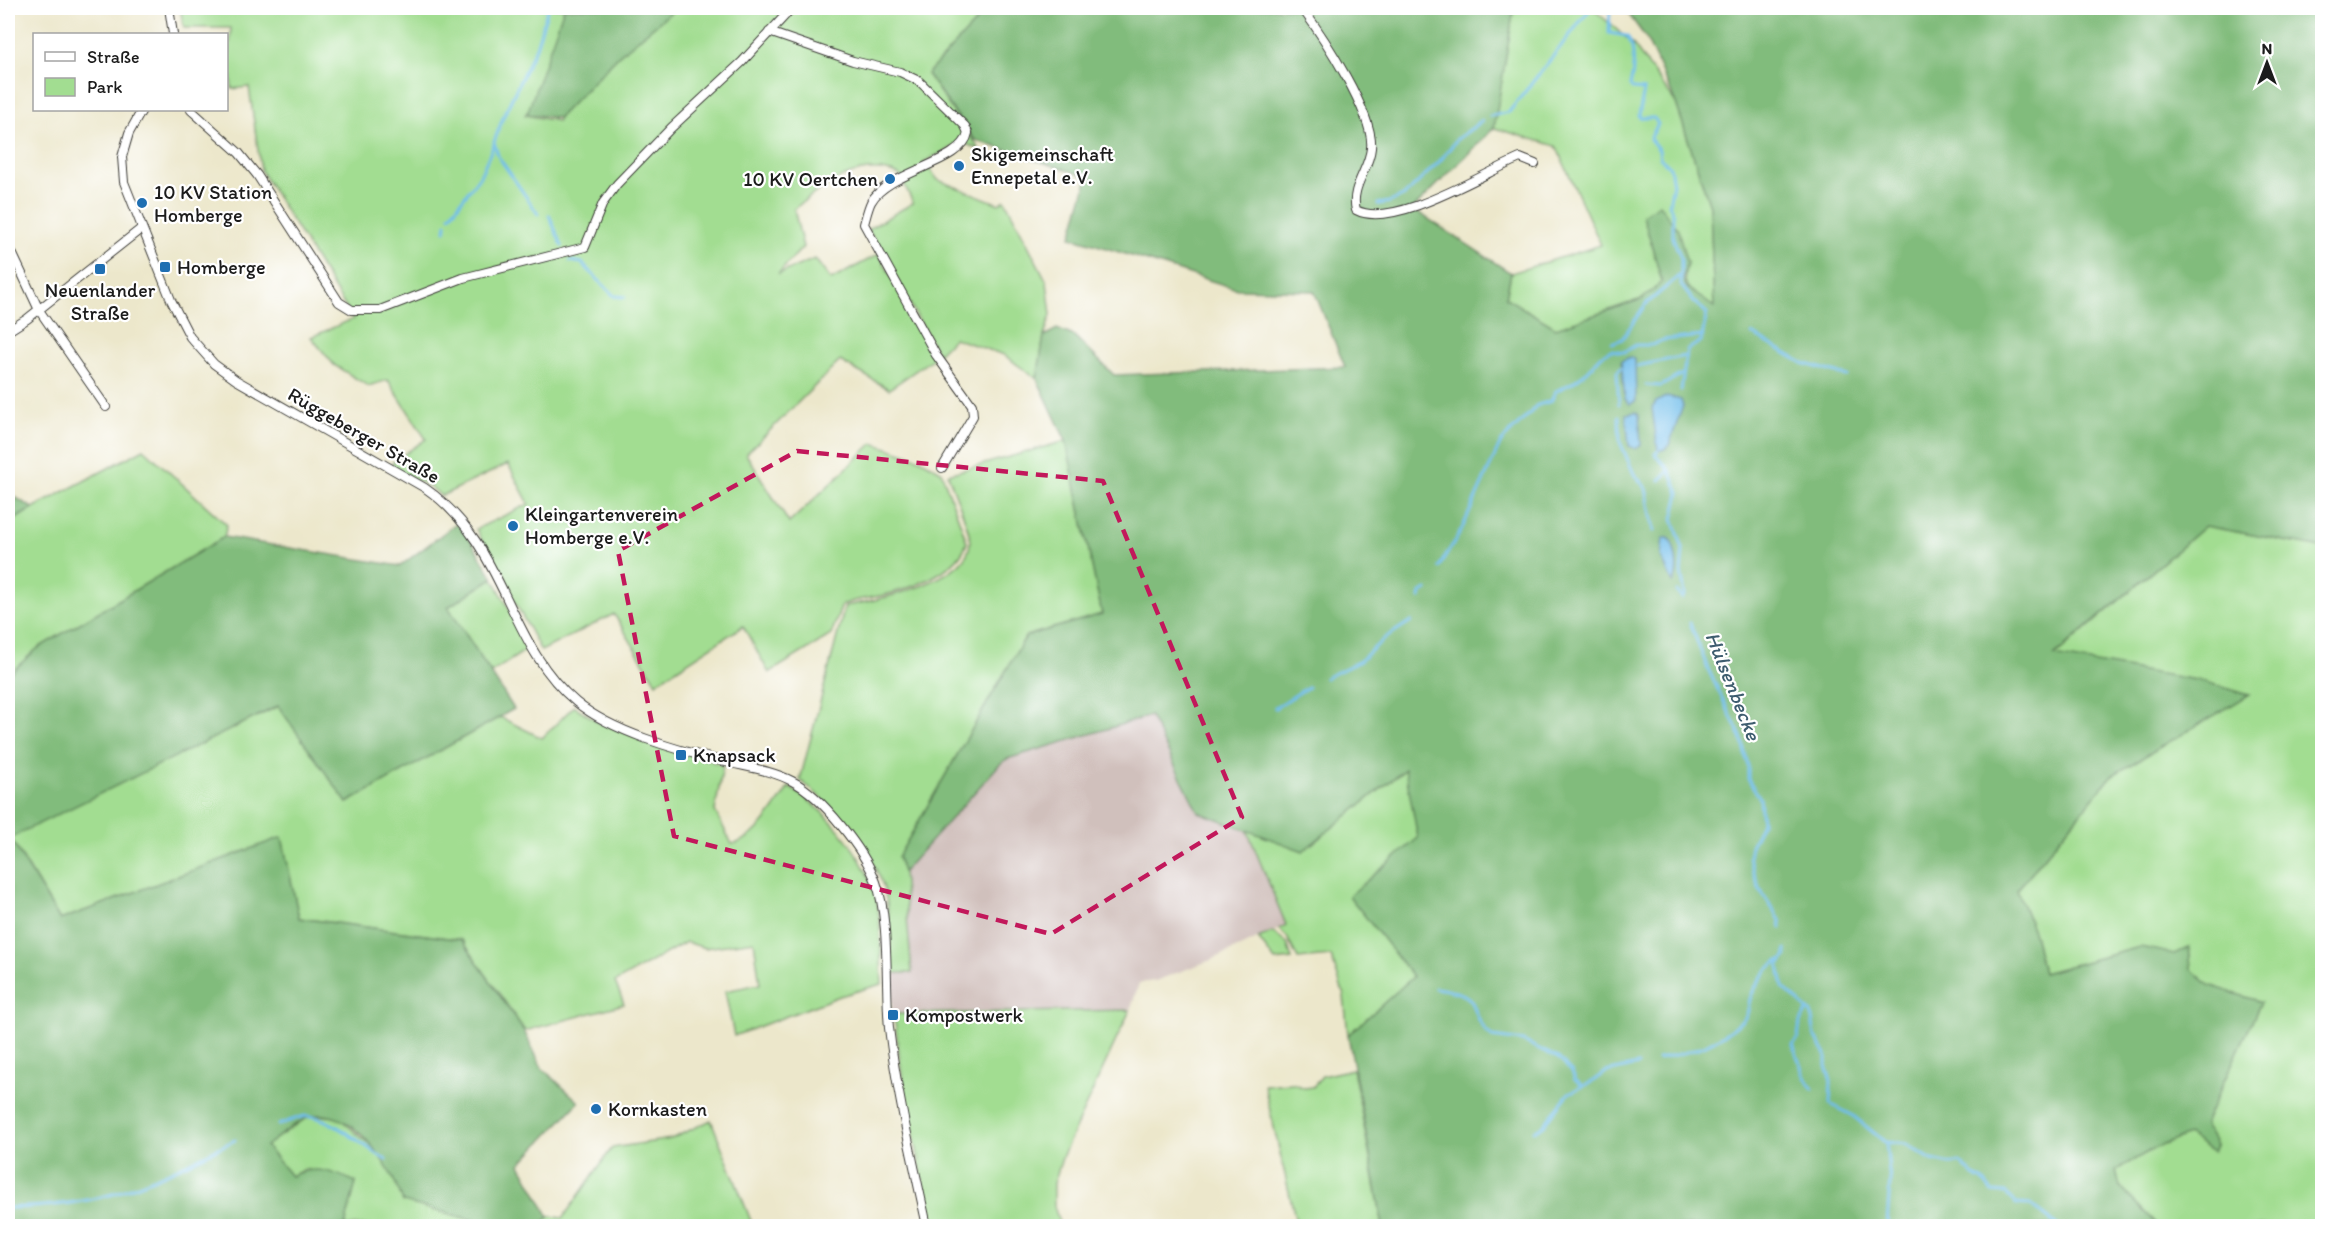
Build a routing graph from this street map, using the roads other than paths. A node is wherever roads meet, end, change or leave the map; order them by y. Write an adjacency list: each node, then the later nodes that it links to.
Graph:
1 (169, 8): 5 (street)
2 (792, 8): 4 (street)
3 (1302, 8): 8 (street)
4 (770, 32): 7 (street); 14 (street)
5 (173, 33)
6 (142, 111): 9 (street, Rüggeberger Straße)
7 (191, 111)
8 (1535, 164)
9 (142, 228): 11 (street); 15 (street, Rüggeberger Straße)
10 (8, 244): 11 (street)
11 (39, 310): 12 (street); 13 (street)
12 (8, 331)
13 (106, 407)
14 (942, 468)
15 (927, 1227)

